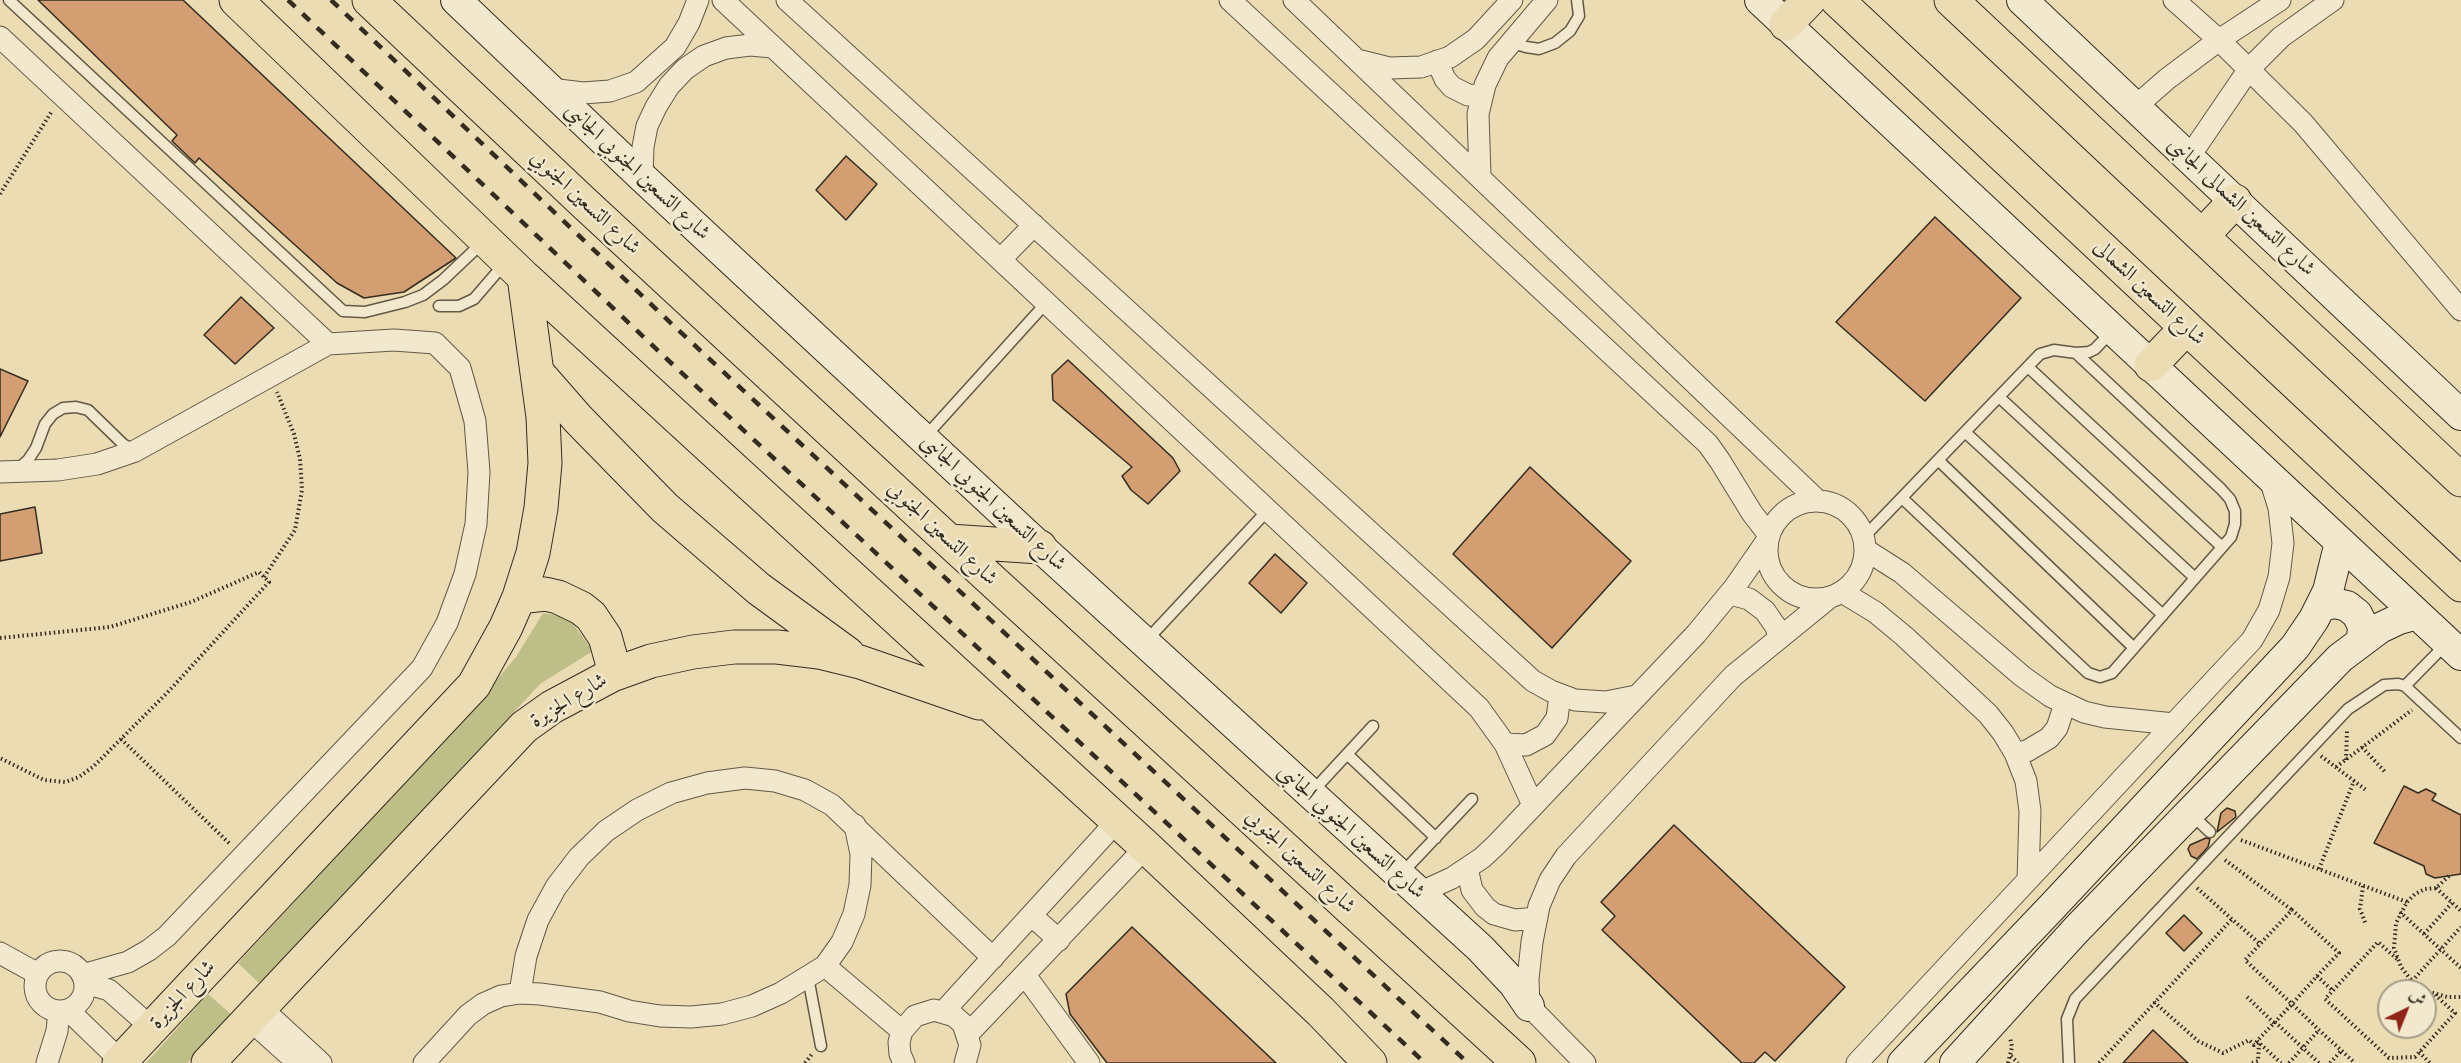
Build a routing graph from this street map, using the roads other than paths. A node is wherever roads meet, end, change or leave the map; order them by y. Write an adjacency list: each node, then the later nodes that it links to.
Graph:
1 (9, 0): 38 (lane)
2 (236, 0): 38 (main road)
3 (369, 0): 63 (main road, شارع التسعين الجنوبي)
4 (456, 0): 29 (street, شارع التسعين الجنوبي الجانبى)
5 (698, 0): 29 (street)
6 (723, 0): 25 (street)
7 (788, 0): 36 (street)
8 (1230, 0): 62 (street)
9 (1294, 0): 26 (street)
10 (1512, 0): 27 (street)
11 (1547, 0): 24 (street)
12 (1577, 0): 24 (lane)
13 (1760, 0): 21 (street)
14 (1809, 0): 21 (main road)
15 (1838, 0): 43 (main road, شارع التسعين الشمالى)
16 (1951, 0): 37 (main road)
17 (2022, 0): 31 (street, شارع التسعين الشمالى الجانبى)
18 (2174, 0): 23 (street)
19 (2280, 0): 23 (street)
20 (2333, 0): 28 (street)
21 (1786, 24): 44 (street)
22 (0, 37): 45 (street)
23 (2219, 40): 28 (street); 31 (street)
24 (1510, 42): 30 (street)
25 (773, 47): 34 (street); 39 (street)
26 (1358, 60): 27 (street); 33 (street)
27 (1437, 61): 30 (street)
28 (2249, 69): 32 (street); 42 (street)
29 (550, 89): 34 (street, شارع التسعين الجنوبي الجانبى)
30 (1482, 96): 33 (street)
31 (2135, 107): 32 (street, شارع التسعين الشمالى الجانبى)
32 (2189, 157): 35 (street, شارع التسعين الشمالى الجانبى)
33 (1480, 176): 60 (street)
34 (642, 177): 53 (street, شارع التسعين الجنوبي الجانبى)
35 (2235, 201): 37 (main road); 51 (street, شارع التسعين الشمالى الجانبى)
36 (1034, 225): 39 (street); 84 (street)
37 (2202, 236): 58 (main road)
38 (506, 259): 41 (lane); 49 (main road, شارع الجزيرة); 87 (main road)
39 (1001, 259): 40 (street)
40 (1047, 302): 53 (lane); 61 (street)
41 (439, 306)
42 (2461, 310)
43 (2186, 328): 47 (main road); 69 (main road, شارع التسعين الشمالى)
44 (2113, 330): 46 (lane); 47 (street)
45 (328, 344): 54 (street); 113 (street)
46 (2076, 353): 48 (lane); 67 (lane)
47 (2151, 365): 57 (street)
48 (2028, 367): 50 (lane); 67 (lane)
49 (537, 372): 72 (main road, شارع الجزيرة); 81 (main road)
50 (1999, 397): 52 (lane); 68 (lane)
51 (2461, 415)
52 (1965, 432): 55 (lane); 75 (lane)
53 (923, 439): 66 (street, شارع التسعين الجنوبي الجانبى)
54 (135, 451): 56 (street); 56 (lane)
55 (1938, 460): 59 (lane); 79 (lane)
56 (9, 471)
57 (2269, 475): 64 (street); 88 (street)
58 (2461, 480)
59 (1902, 498): 65 (lane); 79 (lane)
60 (1818, 501): 62 (street); 65 (street)
61 (1268, 510): 78 (lane); 91 (street)
62 (1769, 537): 70 (street); 71 (street)
63 (949, 541): 66 (main road); 134 (main road, شارع التسعين الجنوبي)
64 (2340, 542): 73 (street); 74 (street)
65 (1865, 544): 71 (street); 86 (street)
66 (1040, 547): 78 (street, شارع التسعين الجنوبي الجانبى)
67 (2222, 547): 68 (lane)
68 (2195, 578): 75 (lane)
69 (2461, 585)
70 (1730, 594): 76 (street); 85 (street)
71 (1836, 595): 76 (street); 92 (street)
72 (519, 597): 82 (main road); 119 (main road, شارع الجزيرة)
73 (2322, 606): 77 (street); 137 (street)
74 (2417, 614): 77 (street); 80 (street)
75 (2163, 615): 79 (lane)
76 (1779, 637): 106 (street)
77 (2362, 639): 99 (street)
78 (1143, 643): 94 (street, شارع التسعين الجنوبي الجانبى)
79 (2134, 648)
80 (2454, 649): 83 (lane)
81 (860, 662): 82 (main road, شارع الجزيرة); 87 (main road, شارع الجزيرة)
82 (612, 675): 118 (main road, شارع الجزيرة)
83 (2405, 686): 90 (lane); 99 (lane)
84 (1560, 695): 85 (street); 91 (street)
85 (1636, 696): 96 (street)
86 (2065, 704): 88 (street); 92 (street)
87 (990, 706): 97 (main road)
88 (2174, 724): 103 (street)
89 (1373, 726): 93 (lane)
90 (2461, 738)
91 (1505, 744): 96 (street)
92 (2015, 753): 103 (street)
93 (1347, 754): 94 (lane); 100 (lane)
94 (1310, 795): 104 (street, شارع التسعين الجنوبي الجانبى)
95 (1472, 799): 100 (lane)
96 (1533, 805): 102 (street)
97 (1117, 821): 101 (main road); 105 (street)
98 (855, 825): 109 (street); 110 (street); 114 (street)
99 (2214, 836): 138 (street); 139 (lane)
100 (1436, 838): 104 (lane)
101 (1146, 847): 107 (street); 133 (main road)
102 (1467, 868): 104 (street); 106 (street)
103 (2028, 880): 136 (street)
104 (1409, 884): 115 (street, شارع التسعين الجنوبي الجانبى)
105 (1032, 916): 107 (street); 109 (street)
106 (1537, 918): 115 (street)
107 (1059, 940): 112 (street)
108 (0, 953): 111 (street)
109 (993, 958): 117 (street)
110 (816, 972): 114 (street); 120 (street); 123 (lane)
111 (38, 974): 113 (street); 116 (street)
112 (1025, 975): 121 (street); 132 (street)
113 (83, 979): 116 (street); 119 (street)
114 (520, 993): 129 (street)
115 (1529, 1006): 135 (street)
116 (63, 1010): 124 (street); 125 (street)
117 (944, 1011): 120 (street); 121 (street)
118 (255, 1013): 122 (street); 126 (main road, شارع الجزيرة)
119 (152, 1028): 124 (main road, شارع الجزيرة)
120 (902, 1031): 130 (street)
121 (968, 1034): 131 (street)
122 (285, 1041): 127 (street); 128 (street)
123 (821, 1046)
124 (120, 1062)
125 (47, 1063)
126 (208, 1063)
127 (298, 1063)
128 (321, 1063)
129 (424, 1063)
130 (904, 1063)
131 (965, 1063)
132 (1089, 1063)
133 (1370, 1063)
134 (1519, 1063)
135 (1585, 1063)
136 (1857, 1063)
137 (1903, 1063)
138 (1955, 1063)
139 (2069, 1063)

